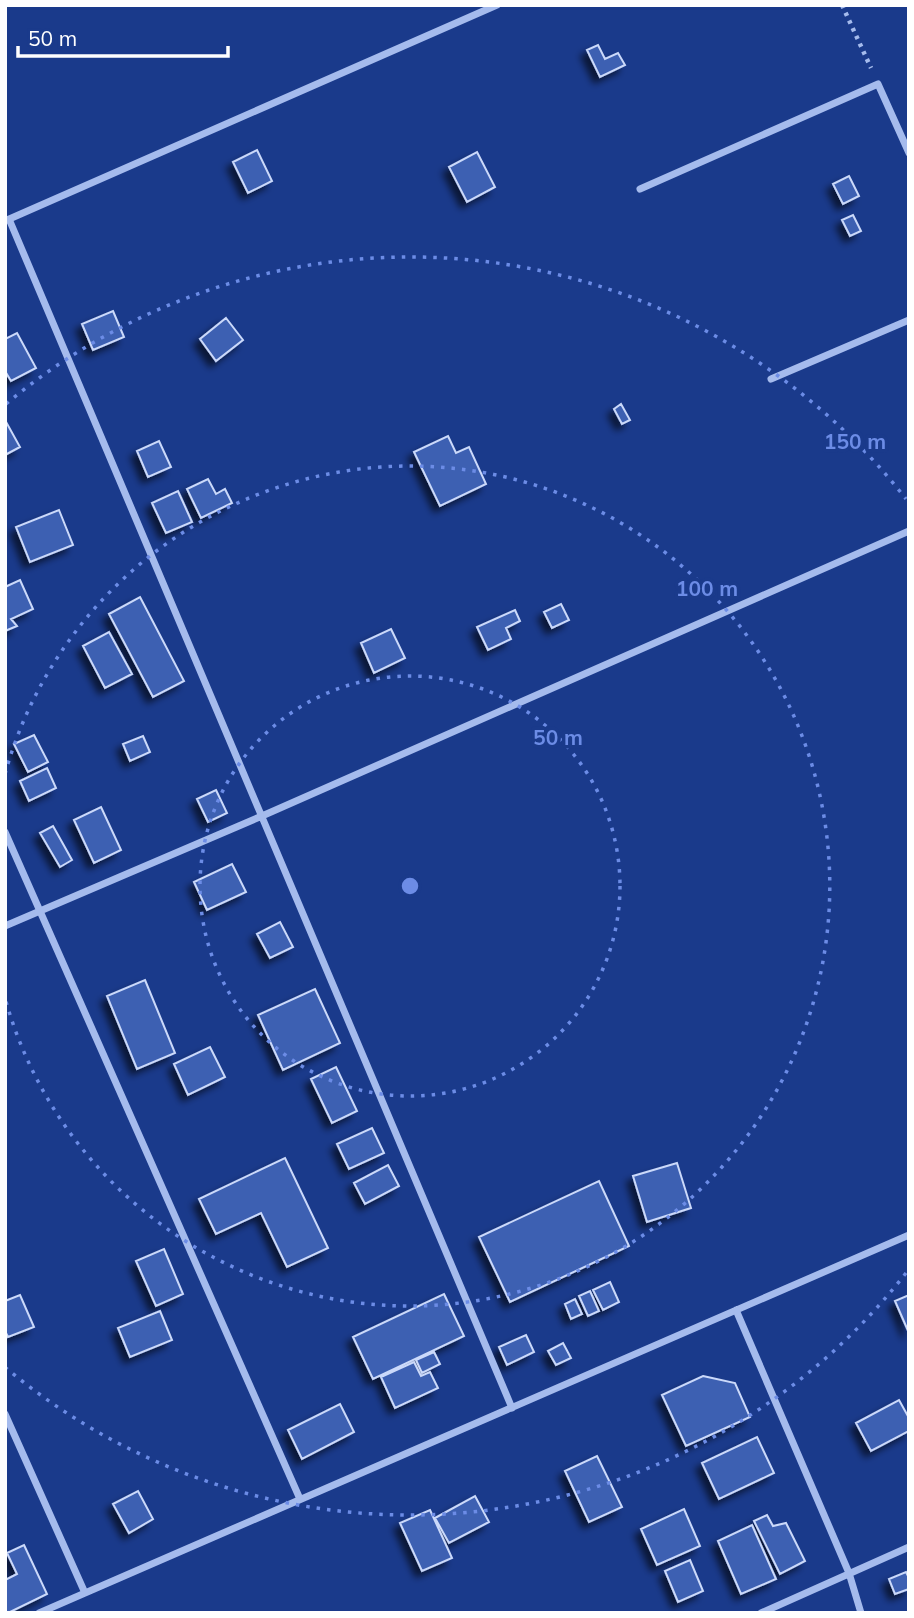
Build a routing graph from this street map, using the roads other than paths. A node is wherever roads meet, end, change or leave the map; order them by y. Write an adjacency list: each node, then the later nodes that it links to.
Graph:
1 (497, 5): 4 (street)
2 (909, 153): 3 (street)
3 (640, 188)
4 (7, 220): 8 (street)
5 (909, 320): 6 (street)
6 (771, 379)
7 (909, 531): 8 (street)
8 (262, 816): 10 (street); 14 (street)
9 (5, 832): 10 (street)
10 (40, 911): 11 (street); 16 (street)
11 (5, 926)
12 (909, 1235): 13 (street)
13 (736, 1310): 14 (street); 18 (street)
14 (512, 1408): 16 (street)
15 (5, 1414): 19 (street)
16 (300, 1499): 19 (street)
17 (909, 1546): 18 (street)
18 (849, 1573): 21 (street); 22 (street)
19 (85, 1593): 20 (street)
20 (39, 1613)
21 (761, 1613)
22 (861, 1613)

